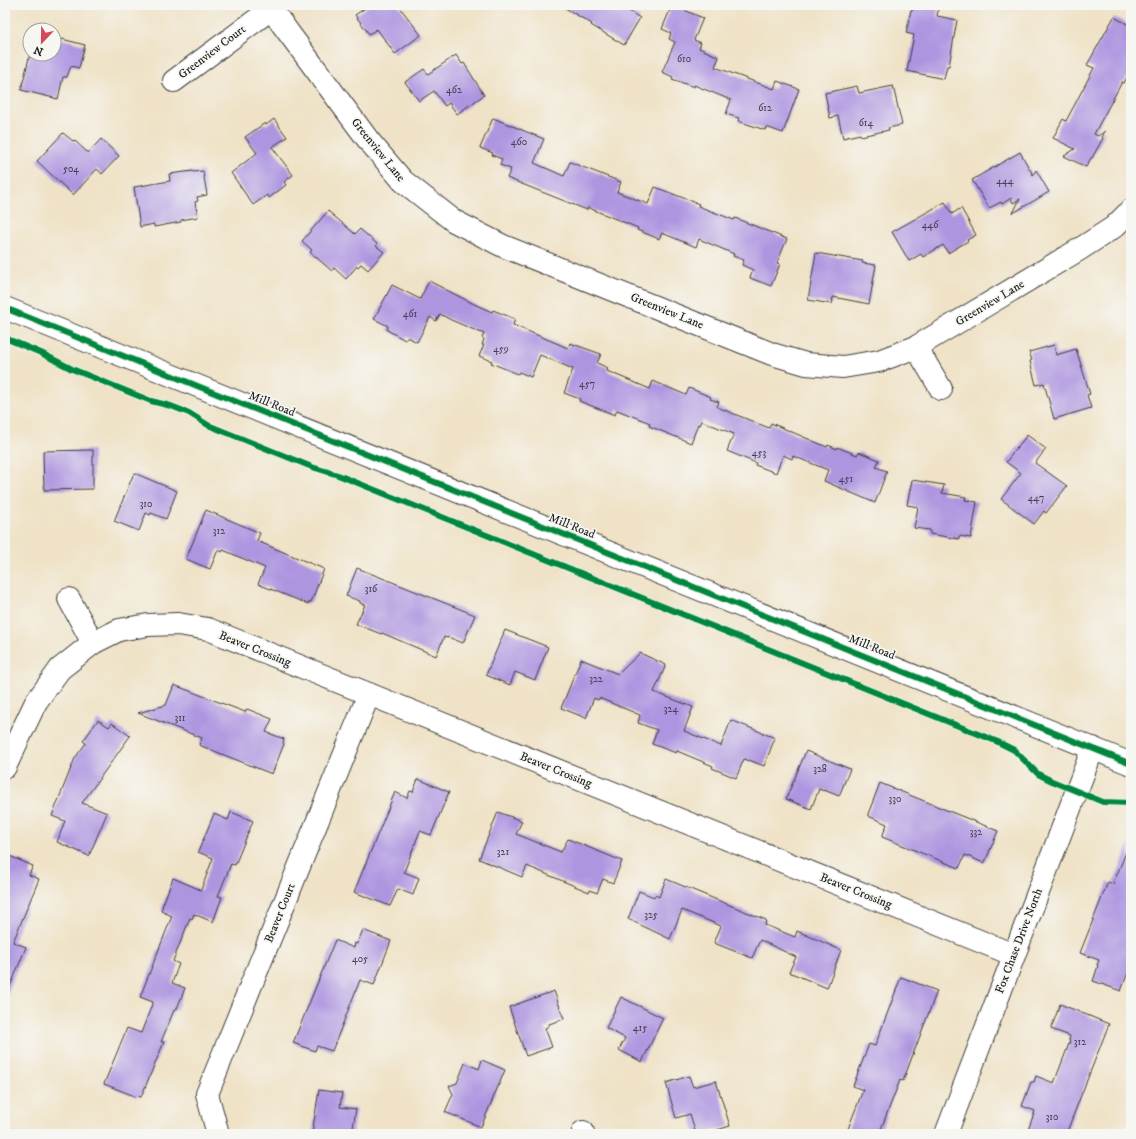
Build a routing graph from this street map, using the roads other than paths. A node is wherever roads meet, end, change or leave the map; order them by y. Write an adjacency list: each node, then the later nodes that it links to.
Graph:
1 (269, 7): 2 (street, Greenview Court); 5 (street, Greenview Lane)
2 (174, 81)
3 (1131, 210): 5 (street, Greenview Lane)
4 (5, 308): 10 (street, Mill Road)
5 (916, 347): 6 (street)
6 (941, 389)
7 (69, 599): 8 (street)
8 (93, 643): 9 (street, Beaver Crossing); 12 (street, Beaver Crossing)
9 (369, 694): 13 (street, Beaver Crossing); 14 (street, Beaver Court)
10 (1093, 748): 11 (street, Mill Road); 13 (street, Fox Chase Drive North)
11 (1131, 764)
12 (5, 767)
13 (1014, 955): 15 (street, Fox Chase Drive North)
14 (218, 1134)
15 (946, 1134)

